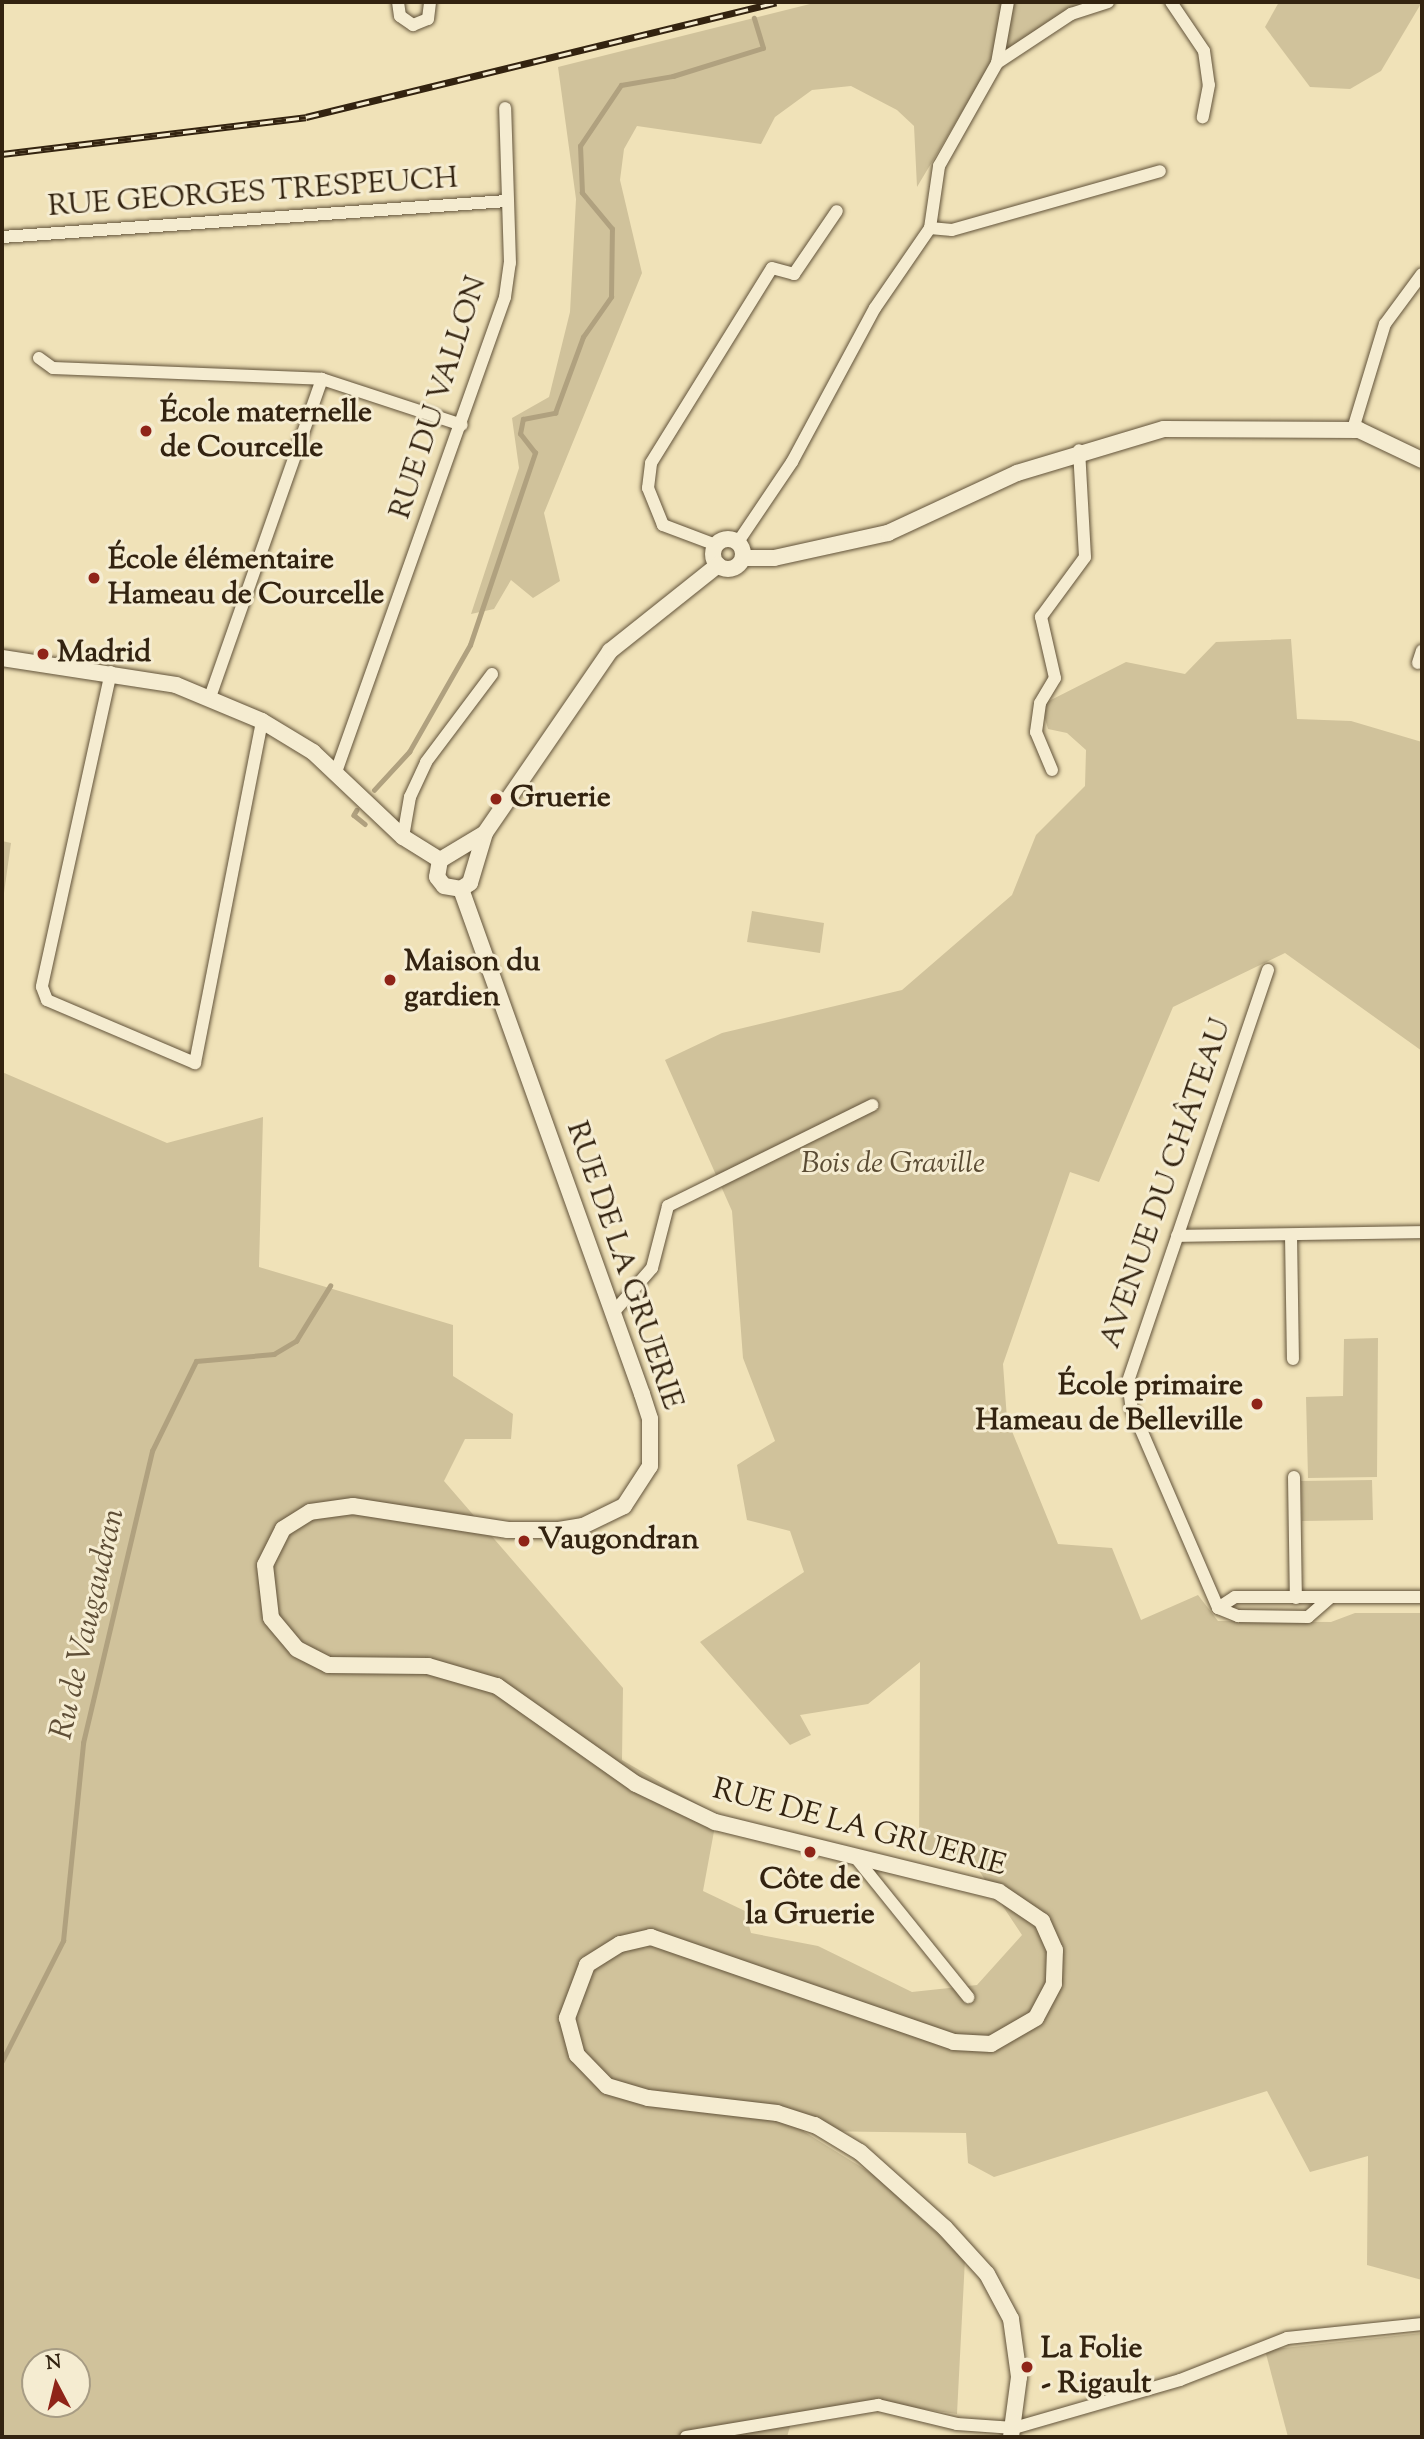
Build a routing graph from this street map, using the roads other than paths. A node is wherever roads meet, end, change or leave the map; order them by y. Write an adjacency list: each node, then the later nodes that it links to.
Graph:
1 (398, 2): 2 (street)
2 (430, 2)
3 (1008, 2): 6 (street)
4 (1108, 2): 6 (street)
5 (1171, 2): 8 (street)
6 (997, 64): 12 (street)
7 (505, 108): 10 (street, RUE DU VALLON)
8 (1203, 117)
9 (1160, 171): 12 (street)
10 (507, 201): 13 (street, RUE GEORGES TRESPEUCH); 17 (street, RUE DU VALLON)
11 (837, 211): 21 (street)
12 (930, 228): 22 (street)
13 (2, 237)
14 (1422, 274): 18 (street)
15 (39, 358): 16 (street)
16 (322, 379): 17 (street); 27 (street)
17 (462, 425): 30 (street, RUE DU VALLON)
18 (1353, 429): 19 (street); 20 (street)
19 (1079, 450): 22 (street); 29 (street)
20 (1422, 460)
21 (716, 545): 22 (street); 23 (street)
22 (741, 550): 23 (street)
23 (718, 565): 31 (street)
24 (2, 659): 25 (street)
25 (111, 672): 27 (street); 28 (street)
26 (492, 674): 32 (street)
27 (210, 697): 28 (street)
28 (262, 721): 30 (street)
29 (1052, 770)
30 (336, 772): 32 (street)
31 (485, 833): 33 (street); 34 (street)
32 (403, 837): 33 (street)
33 (446, 856): 34 (street); 35 (street)
34 (474, 873): 35 (street)
35 (461, 889): 41 (street, RUE DE LA GRUERIE)
36 (1268, 970): 40 (street, AVENUE DU CHÂTEAU)
37 (872, 1105): 41 (street)
38 (1422, 1232): 39 (street)
39 (1291, 1235): 40 (street); 42 (street)
40 (1177, 1236): 47 (street, AVENUE DU CHÂTEAU)
41 (612, 1314): 48 (street, RUE DE LA GRUERIE)
42 (1293, 1359)
43 (1294, 1477): 46 (street)
44 (1331, 1597): 45 (street); 46 (street); 47 (street)
45 (1422, 1597)
46 (1296, 1598): 47 (street)
47 (1219, 1608)
48 (856, 1858): 49 (street); 51 (street, RUE DE LA GRUERIE)
49 (968, 1997)
50 (1422, 2324): 51 (street)
51 (1013, 2433): 52 (street)
52 (686, 2437)

